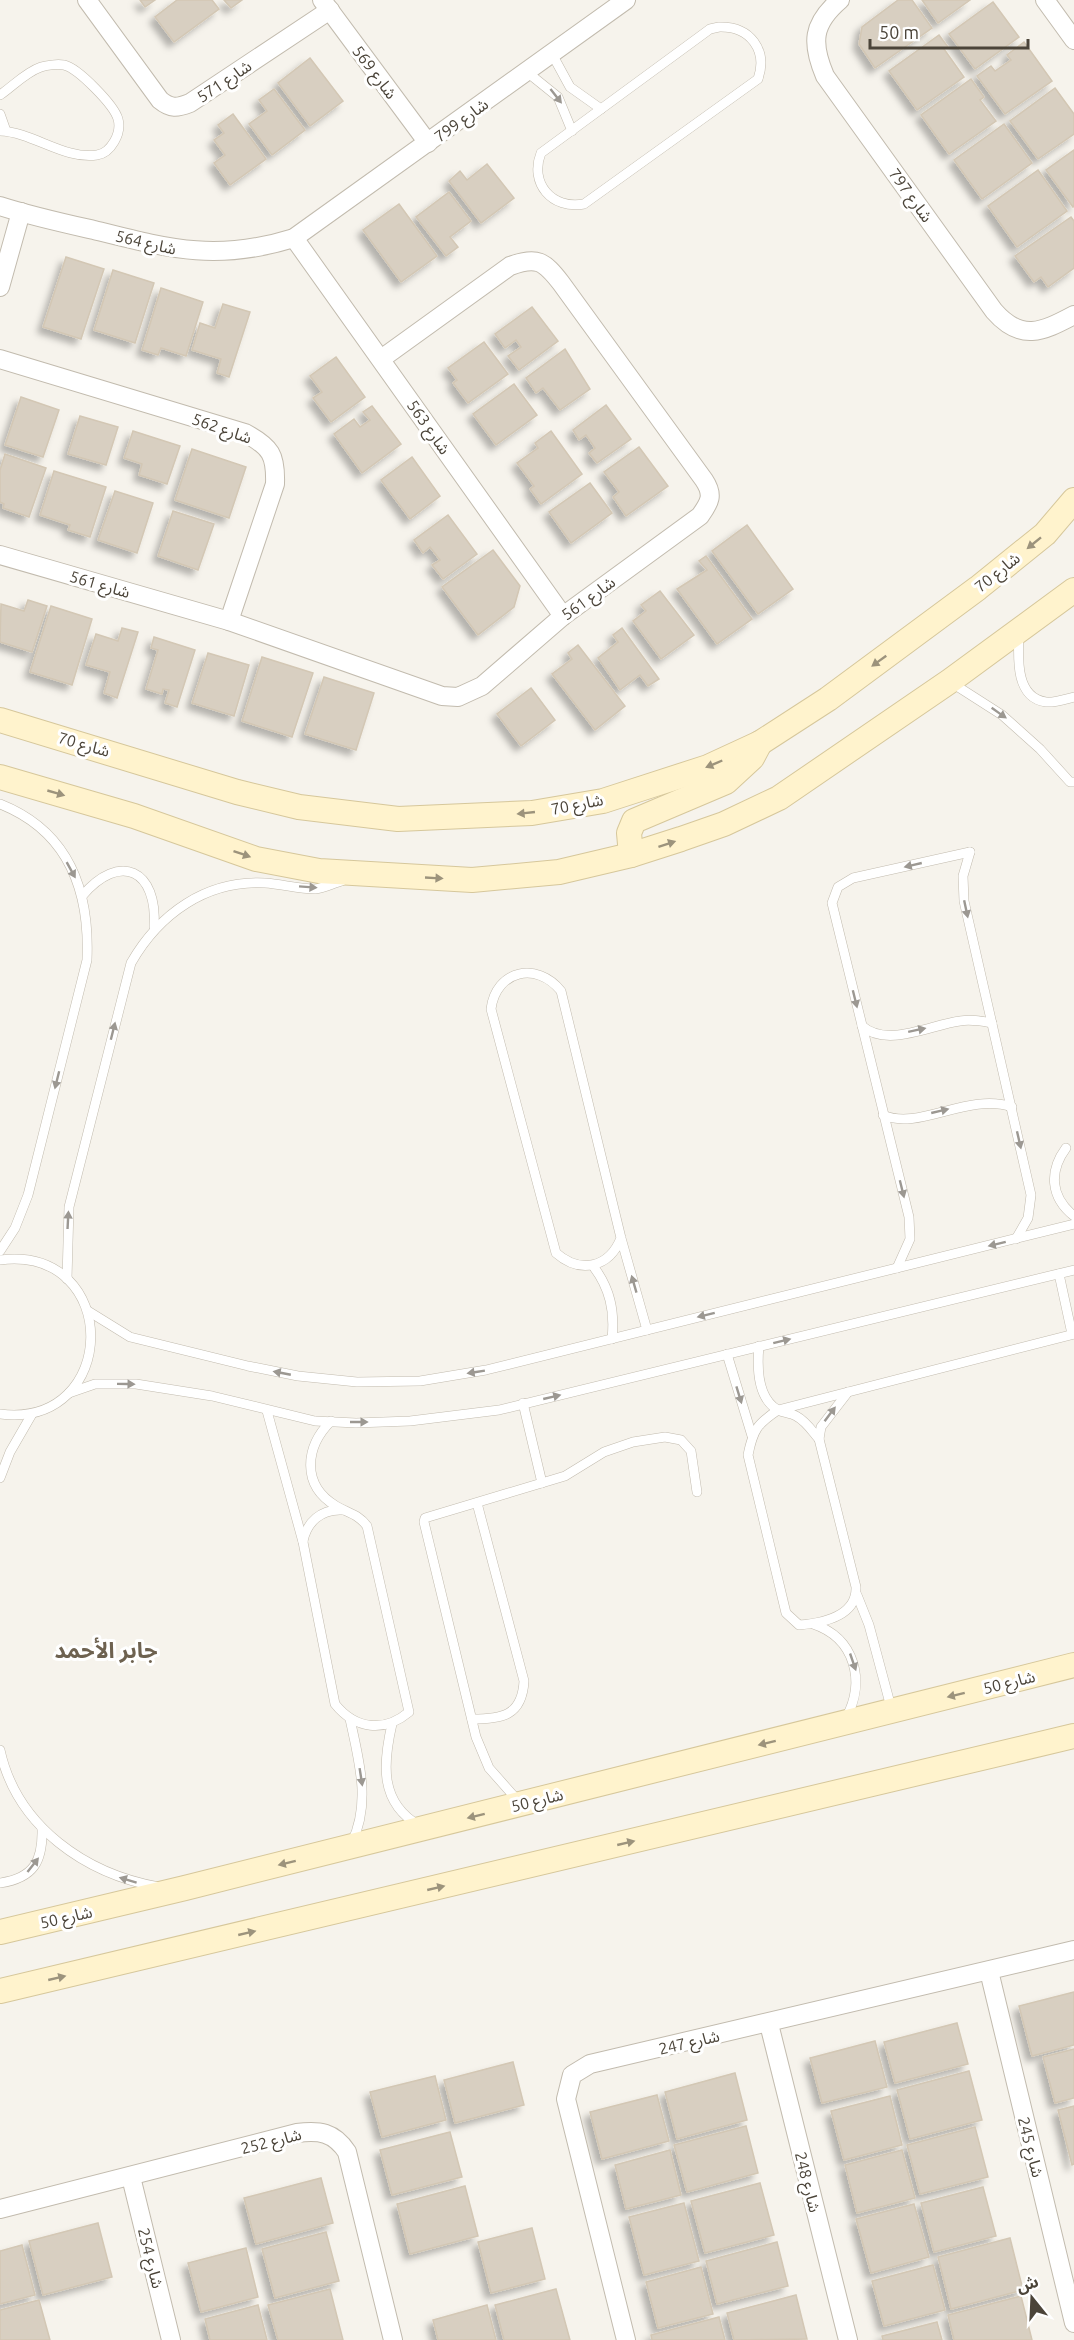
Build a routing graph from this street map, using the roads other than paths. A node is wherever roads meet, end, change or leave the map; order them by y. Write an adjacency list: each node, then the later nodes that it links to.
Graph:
1 (87, 0): 5 (street, شارع 571)
2 (840, 0): 19 (street, شارع 797)
3 (1045, 0): 6 (street)
4 (620, 2): 7 (street, شارع 799)
5 (326, 5): 14 (street, شارع 569)
6 (1074, 40)
7 (552, 54): 8 (street, شارع 799); 10 (lane)
8 (527, 72): 12 (lane, one-way to 12); 14 (street, شارع 799)
9 (0, 95): 13 (lane)
10 (601, 109): 12 (lane); 12 (lane)
11 (0, 114): 13 (lane)
12 (572, 130)
13 (3, 131)
14 (428, 143): 17 (street, شارع 799)
15 (0, 206): 16 (street, شارع 564)
16 (21, 213): 17 (street, شارع 564); 18 (street)
17 (294, 238): 21 (street, شارع 563)
18 (0, 287)
19 (1074, 315)
20 (0, 359): 26 (street, شارع 562)
21 (381, 359): 25 (street, شارع 563); 25 (street, شارع 561)
22 (1074, 500): 31 (main road, شارع 70, one-way to 31)
23 (0, 555): 26 (street, شارع 561)
24 (1074, 590): 27 (main road)
25 (562, 616): 26 (street, شارع 561)
26 (229, 621)
27 (1019, 629): 28 (main road); 29 (lane)
28 (950, 681): 33 (lane, one-way to 33); 35 (main road, one-way to 28)
29 (1074, 697)
30 (0, 720): 31 (main road, شارع 70, one-way to 30)
31 (760, 743): 35 (main road)
32 (0, 777): 36 (main road, one-way to 36)
33 (1074, 782)
34 (0, 804): 37 (lane, one-way to 37)
35 (631, 855): 36 (main road, one-way to 35)
36 (363, 875): 38 (lane, one-way to 36)
37 (82, 896): 38 (lane); 48 (lane, one-way to 48)
38 (154, 927): 54 (lane, one-way to 38)
39 (992, 1023): 40 (lane, one-way to 39); 40 (lane); 41 (lane)
40 (862, 1026): 42 (lane)
41 (1012, 1107): 42 (lane, one-way to 41); 47 (lane, one-way to 47)
42 (884, 1115): 51 (lane, one-way to 51)
43 (1066, 1148): 44 (lane)
44 (1074, 1216)
45 (1074, 1224): 47 (lane)
46 (621, 1238): 50 (lane); 50 (lane); 56 (lane, one-way to 46)
47 (1016, 1239): 51 (lane, one-way to 51)
48 (0, 1251)
49 (0, 1260): 54 (lane)
50 (592, 1266): 58 (lane)
51 (897, 1268): 56 (lane, one-way to 56)
52 (1074, 1270): 53 (lane)
53 (1059, 1274): 57 (lane); 59 (lane, one-way to 53)
54 (67, 1279): 55 (lane)
55 (88, 1311): 58 (lane, one-way to 55); 62 (lane)
56 (647, 1330): 58 (lane)
57 (1073, 1334): 61 (lane)
58 (612, 1339)
59 (759, 1346): 60 (lane); 64 (lane)
60 (727, 1354): 63 (lane, one-way to 60); 69 (lane, one-way to 69)
61 (848, 1392): 64 (lane); 70 (lane, one-way to 61)
62 (69, 1393): 65 (lane, one-way to 65); 67 (lane)
63 (523, 1403): 68 (lane, one-way to 63); 72 (lane)
64 (778, 1410): 69 (lane); 70 (lane)
65 (267, 1411): 68 (lane); 76 (lane)
66 (0, 1414): 67 (lane)
67 (32, 1414): 71 (lane)
68 (330, 1421): 75 (lane)
69 (752, 1436): 78 (lane)
70 (819, 1439): 77 (lane)
71 (0, 1478)
72 (542, 1483): 73 (lane); 74 (lane)
73 (697, 1492)
74 (477, 1503): 82 (lane); 82 (lane)
75 (347, 1510): 76 (lane); 83 (lane)
76 (303, 1542): 81 (lane)
77 (856, 1595): 78 (lane); 80 (lane)
78 (813, 1624): 84 (lane, one-way to 84)
79 (1074, 1665): 80 (main road, شارع 50, one-way to 80)
80 (892, 1711): 84 (main road, شارع 50)
81 (350, 1719): 83 (lane); 90 (lane, one-way to 90)
82 (472, 1719): 87 (lane)
83 (392, 1724): 89 (lane)
84 (843, 1724): 87 (main road, شارع 50, one-way to 87)
85 (1074, 1736): 96 (main road, one-way to 85)
86 (0, 1750): 88 (lane)
87 (521, 1804): 89 (main road, شارع 50, one-way to 89)
88 (42, 1828): 91 (lane, one-way to 88); 92 (lane, one-way to 88)
89 (425, 1828): 90 (main road, شارع 50)
90 (349, 1847): 92 (main road, شارع 50, one-way to 92)
91 (0, 1883)
92 (185, 1888): 93 (main road, شارع 50)
93 (0, 1932)
94 (1074, 1950): 95 (street, شارع 247)
95 (989, 1971): 97 (street, شارع 247); 100 (street, شارع 245)
96 (0, 1991)
97 (769, 2024): 104 (street, شارع 247); 105 (street, شارع 248)
98 (131, 2177): 99 (street, شارع 252); 102 (street, شارع 254); 103 (street, شارع 252)
99 (0, 2209)
100 (1071, 2300): 101 (street, شارع 245)
101 (1074, 2323)
102 (171, 2340)
103 (393, 2340)
104 (626, 2340)
105 (848, 2340)

